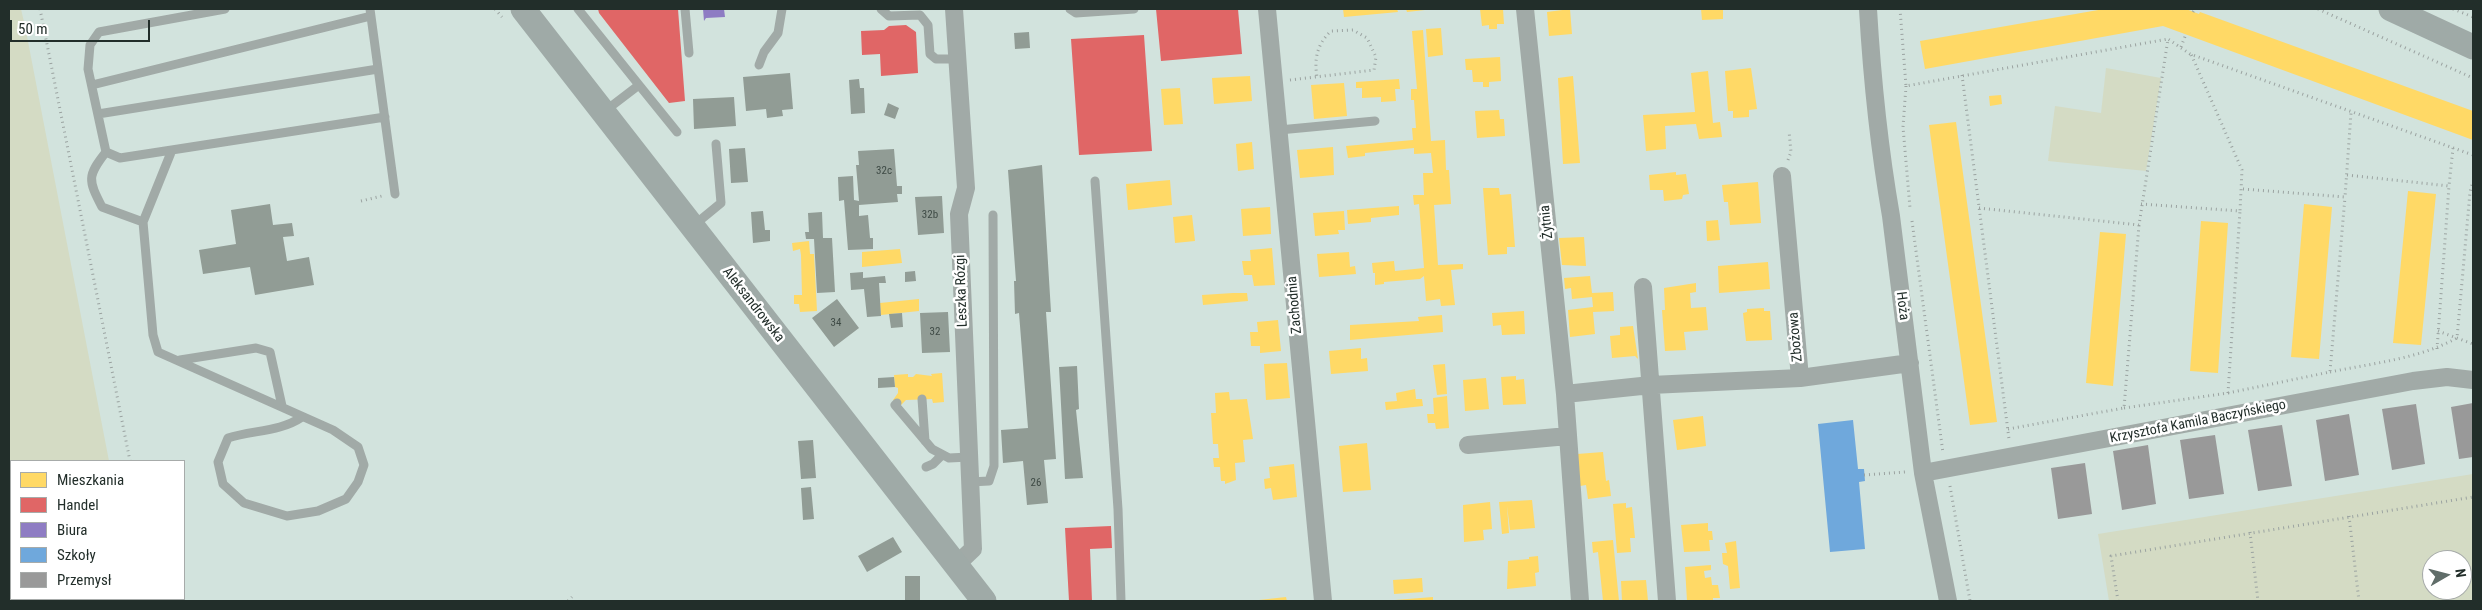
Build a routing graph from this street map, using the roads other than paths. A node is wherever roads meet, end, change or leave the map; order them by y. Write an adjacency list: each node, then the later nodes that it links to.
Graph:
1 (225, 9): 21 (lane)
2 (578, 9): 20 (lane)
3 (685, 9): 16 (lane)
4 (782, 9): 18 (lane)
5 (881, 9): 17 (lane)
6 (954, 9): 17 (street, Leszka Rózgi)
7 (1070, 9): 8 (lane)
8 (1134, 9)
9 (1267, 9): 26 (street, Zachodnia)
10 (1525, 9): 43 (street, Żytnia)
11 (1868, 9): 39 (street, Hoża)
12 (2391, 9): 15 (main road)
13 (371, 13): 19 (lane); 21 (lane)
14 (512, 13): 22 (main road, Aleksandrowska)
15 (2473, 47)
16 (689, 53)
17 (958, 59): 52 (street, Leszka Rózgi)
18 (759, 65)
19 (378, 68): 23 (lane); 24 (lane)
20 (639, 84): 22 (lane); 27 (lane)
21 (92, 85): 23 (lane)
22 (604, 112): 36 (main road, Aleksandrowska)
23 (98, 114): 30 (lane)
24 (385, 117): 29 (lane); 33 (lane)
25 (1375, 121): 26 (lane)
26 (1279, 130): 59 (street, Zachodnia)
27 (677, 132)
28 (716, 144): 36 (lane)
29 (172, 150): 30 (lane); 35 (lane)
30 (106, 152): 35 (lane)
31 (1782, 176): 40 (street, Zbożowa)
32 (1095, 181): 58 (lane)
33 (395, 194)
34 (993, 215): 55 (lane)
35 (143, 222): 38 (lane)
36 (692, 227): 56 (main road, Aleksandrowska)
37 (1643, 287): 42 (street)
38 (178, 360): 46 (lane); 46 (lane)
39 (1910, 363): 40 (street); 54 (street, Hoża)
40 (1800, 378): 42 (street, Zbożowa)
41 (2473, 380): 54 (street, Krzysztofa Kamila Baczyńskiego)
42 (1650, 385): 43 (street, Zbożowa); 61 (street)
43 (1565, 394): 48 (street, Żytnia)
44 (922, 399): 49 (lane)
45 (897, 403): 49 (lane)
46 (282, 406): 47 (lane)
47 (302, 417): 47 (lane)
48 (1568, 436): 50 (street); 60 (street, Żytnia)
49 (925, 442): 51 (lane)
50 (1468, 445)
51 (942, 454): 52 (lane); 53 (lane)
52 (969, 457): 55 (street, Leszka Rózgi)
53 (926, 467)
54 (1924, 473): 62 (street, Hoża)
55 (970, 482): 56 (street, Leszka Rózgi)
56 (955, 566): 57 (main road, Aleksandrowska)
57 (984, 601)
58 (1121, 601)
59 (1323, 601)
60 (1580, 601)
61 (1667, 601)
62 (1948, 601)

